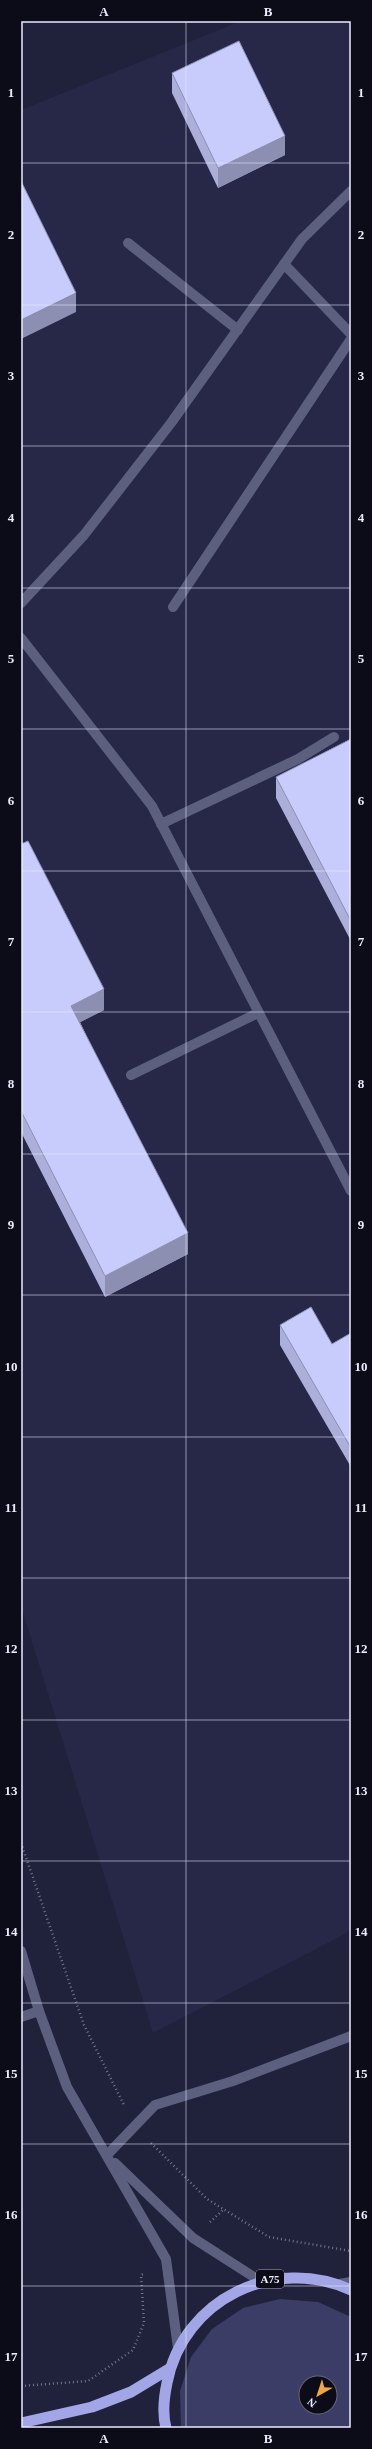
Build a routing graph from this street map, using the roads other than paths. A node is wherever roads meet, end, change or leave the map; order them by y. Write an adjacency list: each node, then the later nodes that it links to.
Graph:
1 (351, 191): 3 (street)
2 (128, 243): 4 (street)
3 (284, 264): 4 (street); 5 (street)
4 (238, 330): 7 (street)
5 (351, 334)
6 (351, 339): 8 (street)
7 (21, 603)
8 (173, 607)
9 (21, 638): 11 (street)
10 (334, 737): 11 (street)
11 (161, 824): 12 (street)
12 (258, 1012): 13 (street); 14 (street)
13 (131, 1075)
14 (351, 1191)
15 (21, 1951): 16 (street)
16 (40, 2011): 17 (street); 19 (street)
17 (21, 2016)
18 (351, 2036): 19 (street)
19 (107, 2155): 20 (street); 24 (street)
20 (260, 2281): 22 (highway, A75); 24 (highway, A75)
21 (351, 2282): 22 (street)
22 (339, 2284): 23 (highway, A75)
23 (351, 2290)
24 (178, 2348): 25 (highway, A75)
25 (169, 2369): 26 (highway); 27 (highway, A75)
26 (25, 2424)
27 (166, 2428)

